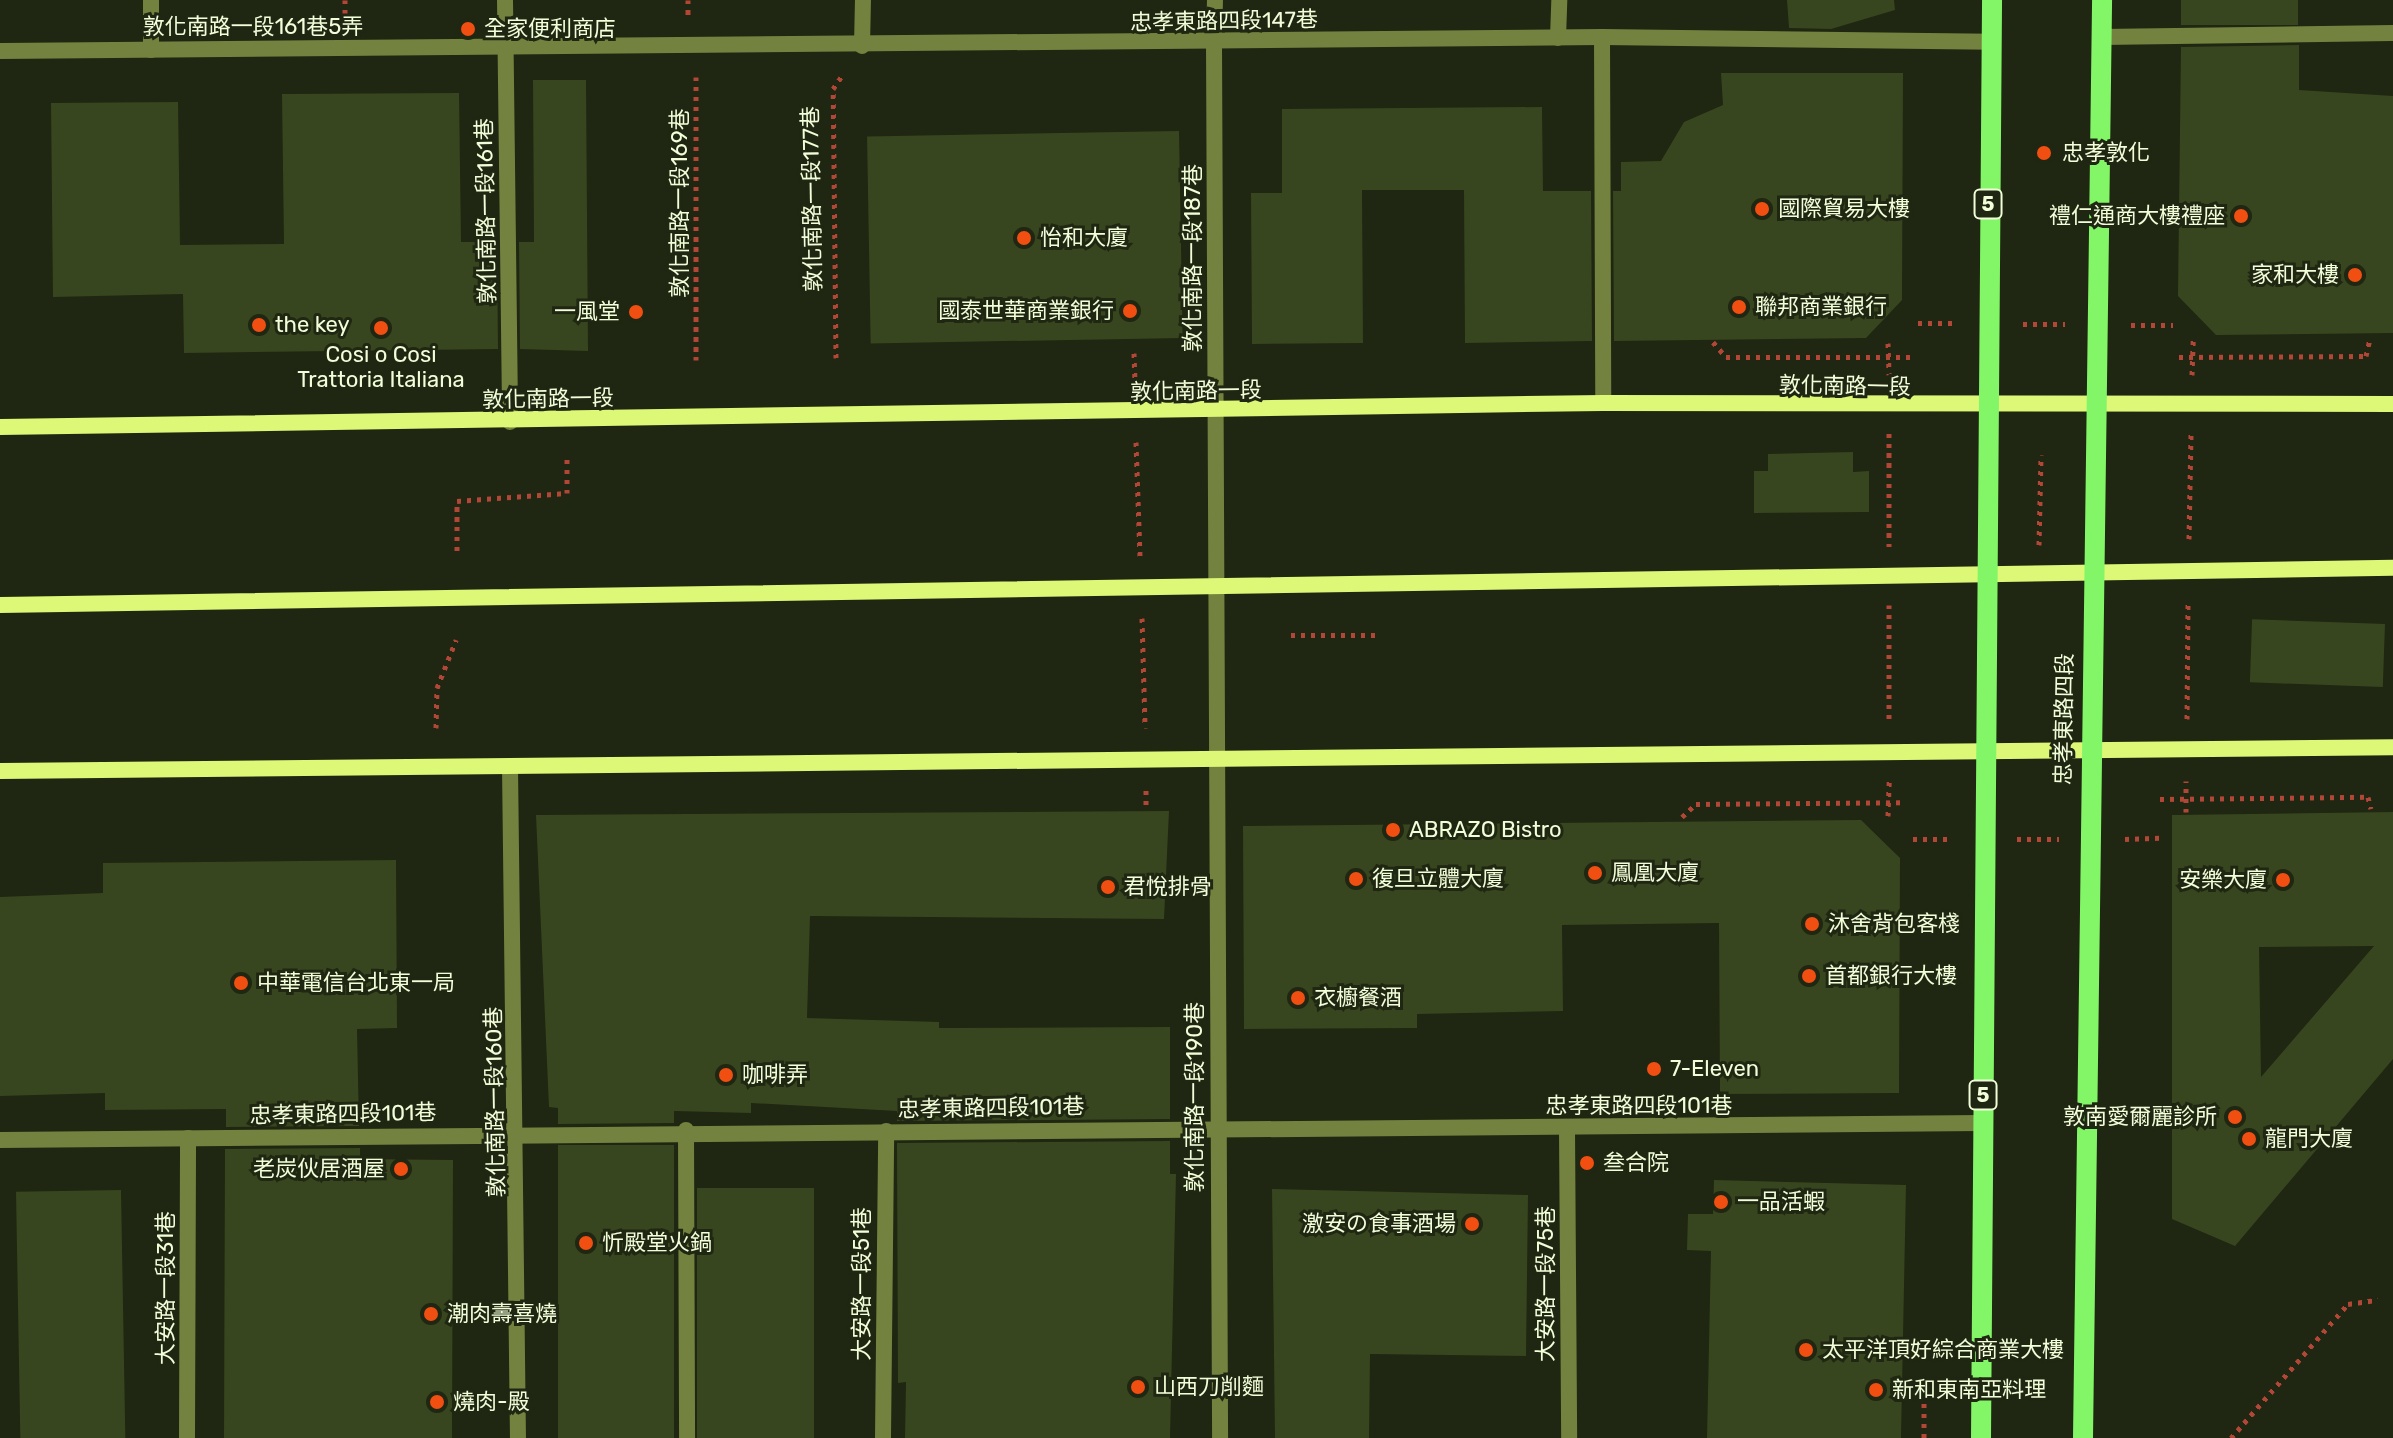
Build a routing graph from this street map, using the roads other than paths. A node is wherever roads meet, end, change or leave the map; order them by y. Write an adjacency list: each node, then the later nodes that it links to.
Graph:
1 (151, 0): 16 (street)
2 (505, 0): 15 (street, 敦化南路一段161巷)
3 (863, 0): 14 (street)
4 (1215, 0): 13 (street, 敦化南路一段187巷)
5 (1559, 0): 11 (street)
6 (1992, 0): 12 (main road, 5)
7 (2102, 0): 10 (main road, 忠孝東路四段)
8 (2393, 33): 10 (street)
9 (1602, 37): 11 (street, 忠孝東路四段147巷); 12 (street, 忠孝東路四段147巷); 18 (street)
10 (2101, 37): 20 (main road, 忠孝東路四段)
11 (1558, 38): 13 (street, 忠孝東路四段147巷)
12 (1991, 42): 21 (main road, 5)
13 (1214, 43): 14 (street, 忠孝東路四段147巷); 22 (street, 敦化南路一段187巷)
14 (862, 46): 15 (street, 忠孝東路四段147巷)
15 (505, 47): 16 (street, 敦化南路一段161巷5弄); 23 (street, 敦化南路一段161巷)
16 (151, 50): 17 (street, 敦化南路一段161巷5弄)
17 (0, 51)
18 (1603, 403): 21 (main road, 敦化南路一段); 22 (main road, 敦化南路一段)
19 (2393, 404): 20 (main road, 敦化南路一段)
20 (2097, 407): 21 (main road, 敦化南路一段); 26 (main road, 忠孝東路四段)
21 (1988, 408): 27 (main road, 5)
22 (1216, 412): 23 (main road, 敦化南路一段); 28 (street, 敦化南路一段187巷)
23 (510, 422): 24 (main road, 敦化南路一段)
24 (0, 427)
25 (2393, 568): 26 (main road)
26 (2090, 570): 27 (main road); 31 (main road, 忠孝東路四段)
27 (1985, 572): 28 (main road); 32 (main road, 5)
28 (1215, 589): 29 (main road); 33 (street, 敦化南路一段187巷)
29 (0, 605)
30 (2393, 747): 31 (main road)
31 (2087, 750): 32 (main road); 51 (main road, 忠孝東路四段)
32 (1983, 752): 33 (main road); 36 (main road, 5)
33 (1215, 756): 34 (main road); 37 (street, 敦化南路一段190巷)
34 (510, 766): 35 (main road); 41 (street, 敦化南路一段160巷)
35 (0, 771)
36 (1983, 1123): 38 (street, 忠孝東路四段101巷); 50 (main road, 5)
37 (1217, 1127): 38 (street, 忠孝東路四段101巷); 40 (street, 忠孝東路四段101巷); 48 (street, 敦化南路一段190巷)
38 (1567, 1129): 49 (street, 大安路一段75巷)
39 (686, 1130): 40 (street, 忠孝東路四段101巷); 41 (street, 忠孝東路四段101巷); 46 (street)
40 (886, 1131): 47 (street, 大安路一段51巷)
41 (519, 1135): 42 (street, 忠孝東路四段101巷); 45 (street, 敦化南路一段160巷)
42 (188, 1138): 43 (street, 忠孝東路四段101巷); 44 (street, 大安路一段31巷)
43 (0, 1140)
44 (187, 1438)
45 (518, 1438)
46 (687, 1438)
47 (883, 1438)
48 (1220, 1438)
49 (1569, 1438)
50 (1981, 1438)
51 (2083, 1438)

